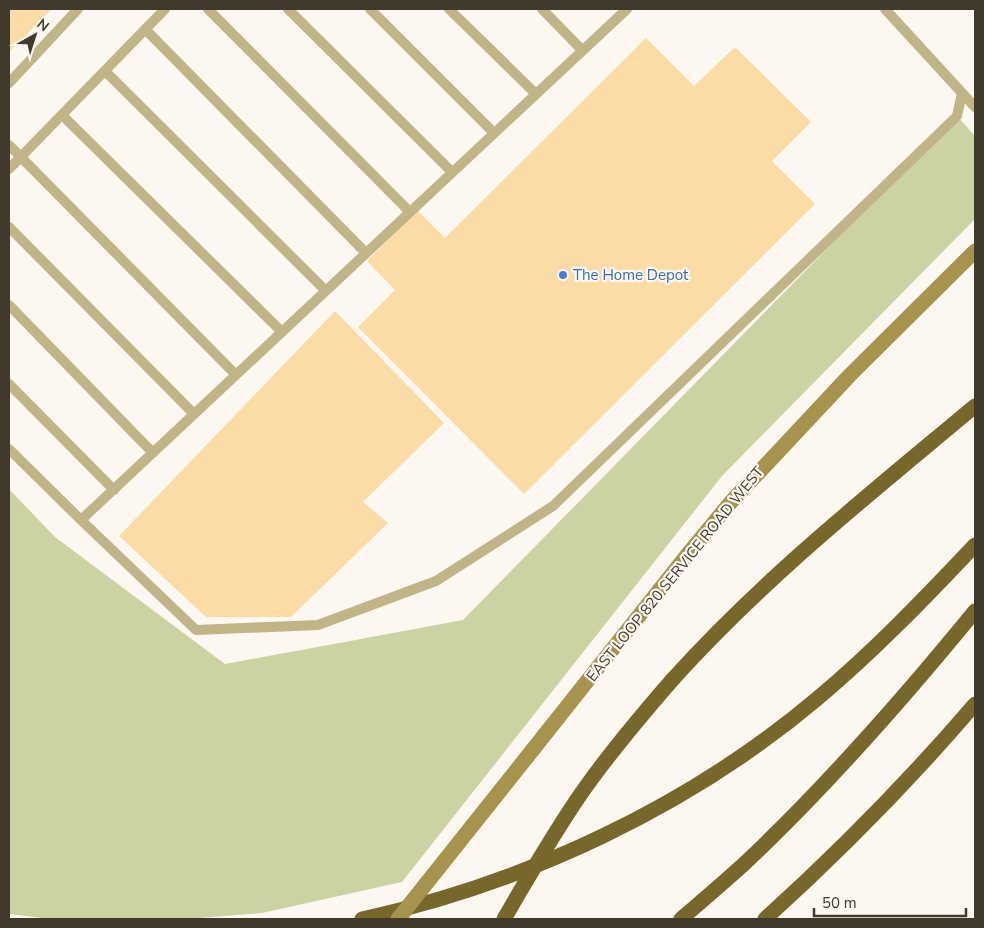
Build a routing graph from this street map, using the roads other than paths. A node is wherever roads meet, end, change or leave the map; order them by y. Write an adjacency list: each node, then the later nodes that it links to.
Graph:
1 (78, 9): 13 (lane)
2 (165, 9): 10 (lane)
3 (208, 9): 23 (lane)
4 (288, 9): 22 (lane)
5 (370, 9): 18 (lane)
6 (449, 9): 15 (lane)
7 (542, 9): 11 (lane)
8 (627, 9): 11 (lane)
9 (885, 9): 14 (lane)
10 (145, 29): 12 (lane); 26 (lane)
11 (582, 50): 15 (lane)
12 (105, 71): 17 (lane); 27 (lane)
13 (9, 83)
14 (962, 93): 16 (lane); 37 (lane)
15 (536, 94): 18 (lane)
16 (975, 107)
17 (62, 115): 20 (lane); 29 (lane)
18 (494, 133): 22 (lane)
19 (9, 145): 20 (lane)
20 (21, 157): 21 (lane); 30 (lane)
21 (9, 169)
22 (452, 172): 23 (lane)
23 (410, 212): 26 (lane)
24 (9, 227): 33 (lane)
25 (975, 251): 42 (main road, EAST LOOP 820 SERVICE ROAD WEST, bridge)
26 (366, 253): 27 (lane)
27 (326, 291): 29 (lane)
28 (9, 305): 35 (lane)
29 (282, 332): 30 (lane)
30 (236, 375): 33 (lane)
31 (9, 384): 36 (lane)
32 (975, 406): 43 (highway, bridge)
33 (194, 414): 35 (lane)
34 (9, 449): 37 (lane)
35 (153, 453): 36 (lane)
36 (114, 490): 37 (lane)
37 (81, 520)
38 (975, 545): 41 (highway)
39 (975, 611): 44 (highway)
40 (975, 704): 45 (highway)
41 (362, 919)
42 (398, 919)
43 (504, 919)
44 (681, 919)
45 (765, 919)

